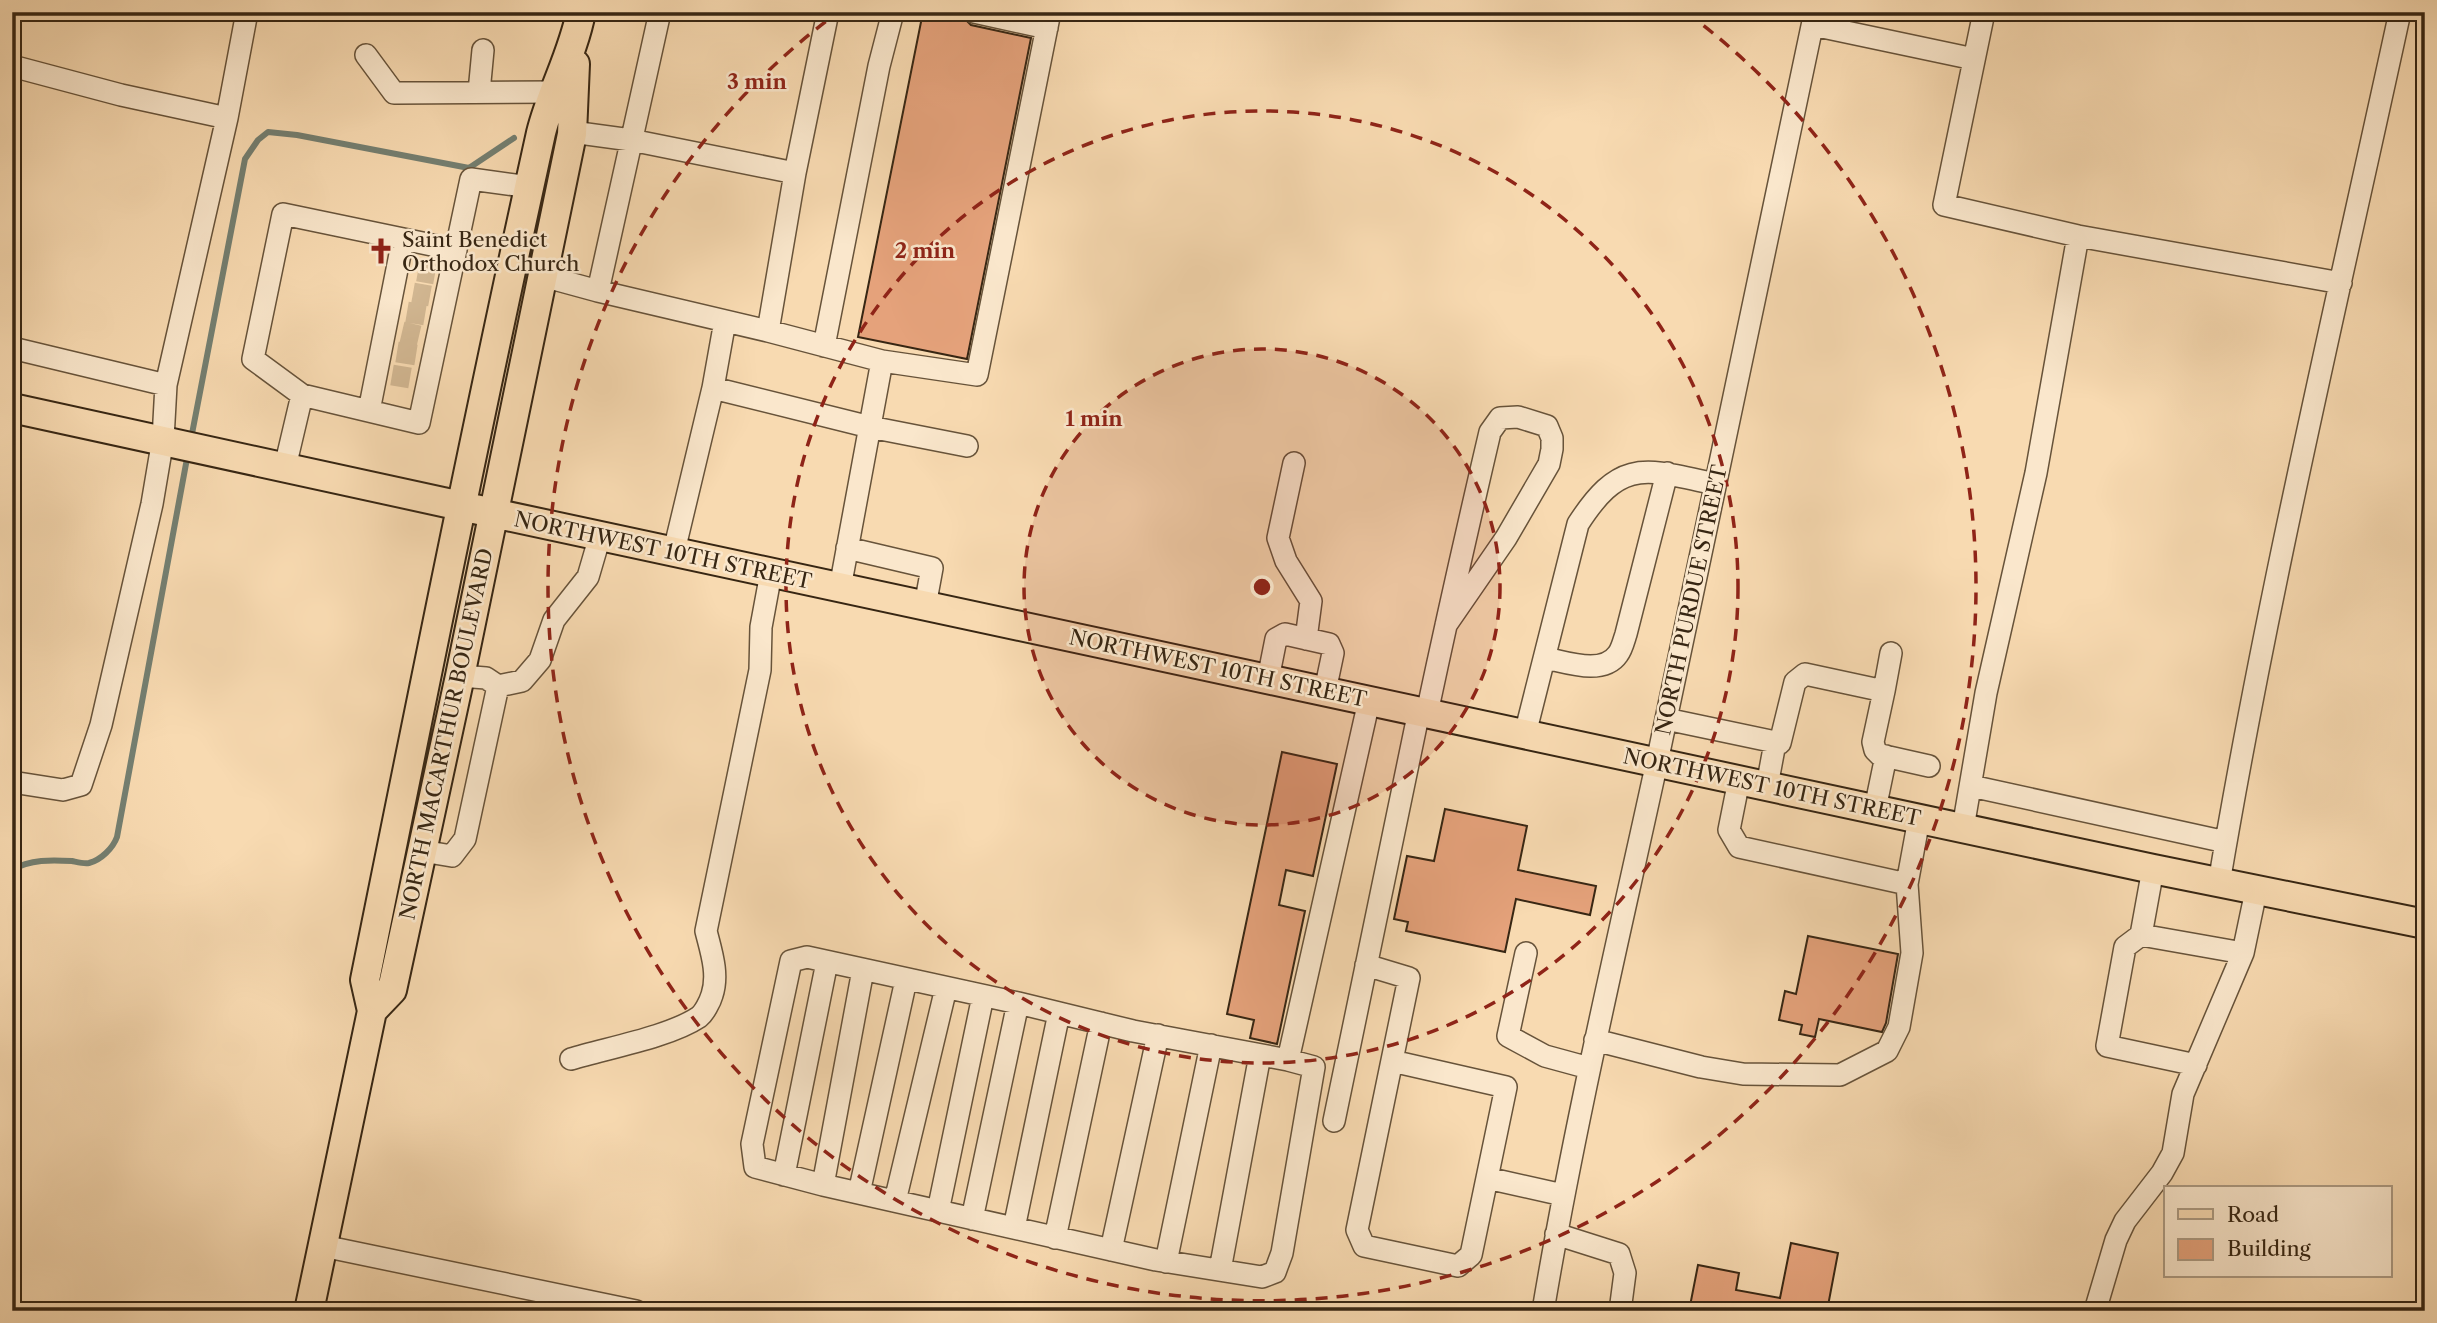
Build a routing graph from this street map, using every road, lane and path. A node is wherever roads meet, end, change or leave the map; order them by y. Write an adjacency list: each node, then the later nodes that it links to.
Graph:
1 (247, 12): 17 (street)
2 (660, 12): 19 (street)
3 (828, 12): 20 (street)
4 (893, 12): 32 (street)
5 (974, 12): 9 (street)
6 (1984, 12): 13 (street)
7 (2400, 12): 27 (street)
8 (1814, 19): 13 (street); 47 (street, NORTH PURDUE STREET)
9 (1048, 20): 34 (street)
10 (578, 25): 16 (main road, NORTH MACARTHUR BOULEVARD); 18 (main road, NORTH MACARTHUR BOULEVARD)
11 (483, 50): 15 (street)
12 (366, 55): 15 (street)
13 (1974, 59): 22 (street)
14 (12, 66): 17 (street)
15 (479, 92): 16 (street)
16 (556, 92): 21 (main road, NORTH MACARTHUR BOULEVARD)
17 (227, 118): 36 (street)
18 (572, 132): 19 (street); 26 (main road, NORTH MACARTHUR BOULEVARD)
19 (631, 140): 20 (street); 28 (street)
20 (795, 173): 31 (street)
21 (530, 187): 24 (street); 48 (main road, NORTH MACARTHUR BOULEVARD)
22 (2078, 236): 27 (street); 76 (street)
23 (403, 239): 24 (street); 25 (street); 38 (street)
24 (456, 250): 25 (street)
25 (425, 272): 30 (street); 30 (street)
26 (543, 276): 28 (street); 49 (main road, NORTH MACARTHUR BOULEVARD)
27 (2341, 284): 80 (street)
28 (598, 291): 29 (street)
29 (725, 321): 31 (street); 37 (street)
30 (413, 324): 35 (street); 35 (street)
31 (768, 331): 32 (street)
32 (824, 346): 34 (street)
33 (12, 348): 36 (street)
34 (882, 361): 41 (street)
35 (402, 377): 40 (street); 40 (street)
36 (166, 385): 42 (street)
37 (713, 388): 41 (street); 52 (street)
38 (302, 395): 40 (street); 45 (street)
39 (12, 408): 42 (main road, NORTHWEST 10TH STREET)
40 (369, 411)
41 (870, 427): 43 (street); 51 (street)
42 (163, 439): 45 (main road, NORTHWEST 10TH STREET); 74 (street)
43 (967, 446)
44 (1294, 463): 57 (street)
45 (285, 467): 48 (main road, NORTHWEST 10TH STREET)
46 (1667, 473): 47 (street); 59 (street); 59 (street)
47 (1715, 484): 67 (street, NORTH PURDUE STREET)
48 (460, 506): 49 (main road, NORTHWEST 10TH STREET); 97 (main road, NORTH MACARTHUR BOULEVARD)
49 (493, 513): 50 (main road, NORTHWEST 10TH STREET); 60 (main road, NORTH MACARTHUR BOULEVARD)
50 (600, 536): 52 (main road, NORTHWEST 10TH STREET); 62 (street)
51 (847, 548): 54 (street); 55 (street)
52 (674, 551): 53 (main road, NORTHWEST 10TH STREET)
53 (771, 573): 54 (main road, NORTHWEST 10TH STREET); 104 (street)
54 (840, 588): 55 (main road, NORTHWEST 10TH STREET)
55 (925, 606): 61 (main road, NORTHWEST 10TH STREET)
56 (1446, 625): 56 (street); 66 (street)
57 (1306, 639): 61 (street); 63 (street)
58 (1892, 653): 64 (street)
59 (1545, 658): 68 (street)
60 (460, 676): 62 (street); 81 (main road, NORTH MACARTHUR BOULEVARD)
61 (1268, 679): 63 (main road, NORTHWEST 10TH STREET)
62 (498, 686): 81 (street)
63 (1325, 691): 65 (main road, NORTHWEST 10TH STREET)
64 (1884, 691): 69 (street); 70 (street)
65 (1369, 701): 66 (main road, NORTHWEST 10TH STREET); 105 (street)
66 (1423, 712): 68 (main road, NORTHWEST 10TH STREET); 91 (street)
67 (1665, 719): 69 (street); 71 (street, NORTH PURDUE STREET)
68 (1525, 734): 71 (main road, NORTHWEST 10TH STREET)
69 (1775, 743): 75 (street)
70 (1886, 756): 72 (street); 77 (street)
71 (1657, 762): 73 (main road, NORTHWEST 10TH STREET); 101 (street, NORTH PURDUE STREET)
72 (1929, 766)
73 (1738, 780): 75 (main road, NORTHWEST 10TH STREET); 84 (street)
74 (12, 782)
75 (1767, 786): 77 (main road, NORTHWEST 10TH STREET)
76 (1971, 786): 79 (street); 80 (street)
77 (1875, 809): 78 (main road, NORTHWEST 10TH STREET)
78 (1919, 819): 79 (main road, NORTHWEST 10TH STREET); 84 (street)
79 (1963, 828): 82 (main road, NORTHWEST 10TH STREET)
80 (2226, 842): 83 (street)
81 (422, 850): 97 (main road, NORTH MACARTHUR BOULEVARD)
82 (2153, 869): 83 (main road, NORTHWEST 10TH STREET); 87 (street)
83 (2220, 883): 85 (main road, NORTHWEST 10TH STREET)
84 (1907, 884): 101 (street)
85 (2256, 891): 86 (main road, NORTHWEST 10TH STREET); 89 (street)
86 (2425, 924)
87 (2141, 935): 89 (street); 107 (street)
88 (1525, 953): 108 (street)
89 (2243, 953): 107 (street)
90 (827, 961): 92 (street); 110 (street); 110 (street)
91 (1366, 965): 106 (street); 109 (street)
92 (863, 970): 93 (street); 112 (street)
93 (906, 980): 94 (street); 113 (street)
94 (946, 988): 95 (street); 115 (street)
95 (983, 996): 96 (street); 116 (street)
96 (1018, 1003): 98 (street); 117 (street)
97 (372, 1011): 121 (main road, NORTH MACARTHUR BOULEVARD)
98 (1059, 1013): 99 (street); 118 (street)
99 (1101, 1023): 100 (street); 120 (street)
100 (1158, 1035): 102 (street); 122 (street)
101 (1595, 1040): 108 (street, NORTH PURDUE STREET)
102 (1211, 1045): 103 (street); 123 (street)
103 (1260, 1055): 105 (street); 124 (street)
104 (571, 1059)
105 (1288, 1060): 124 (street)
106 (1392, 1061): 111 (street); 111 (street)
107 (2196, 1065): 129 (street)
108 (1589, 1068): 114 (street, NORTH PURDUE STREET)
109 (1334, 1121)
110 (785, 1175): 112 (street)
111 (1487, 1178): 114 (street)
112 (823, 1185): 113 (street)
113 (859, 1193): 115 (street)
114 (1563, 1195): 119 (street, NORTH PURDUE STREET)
115 (895, 1201): 116 (street)
116 (938, 1211): 117 (street)
117 (972, 1219): 118 (street)
118 (1013, 1228): 120 (street)
119 (1556, 1234): 127 (street, NORTH PURDUE STREET); 128 (street)
120 (1055, 1238): 122 (street)
121 (323, 1246): 125 (main road, NORTH MACARTHUR BOULEVARD); 126 (street)
122 (1111, 1250): 123 (street)
123 (1166, 1262): 124 (street)
124 (1220, 1270)
125 (309, 1311)
126 (636, 1311)
127 (1543, 1311)
128 (1620, 1311)
129 (2095, 1311)

